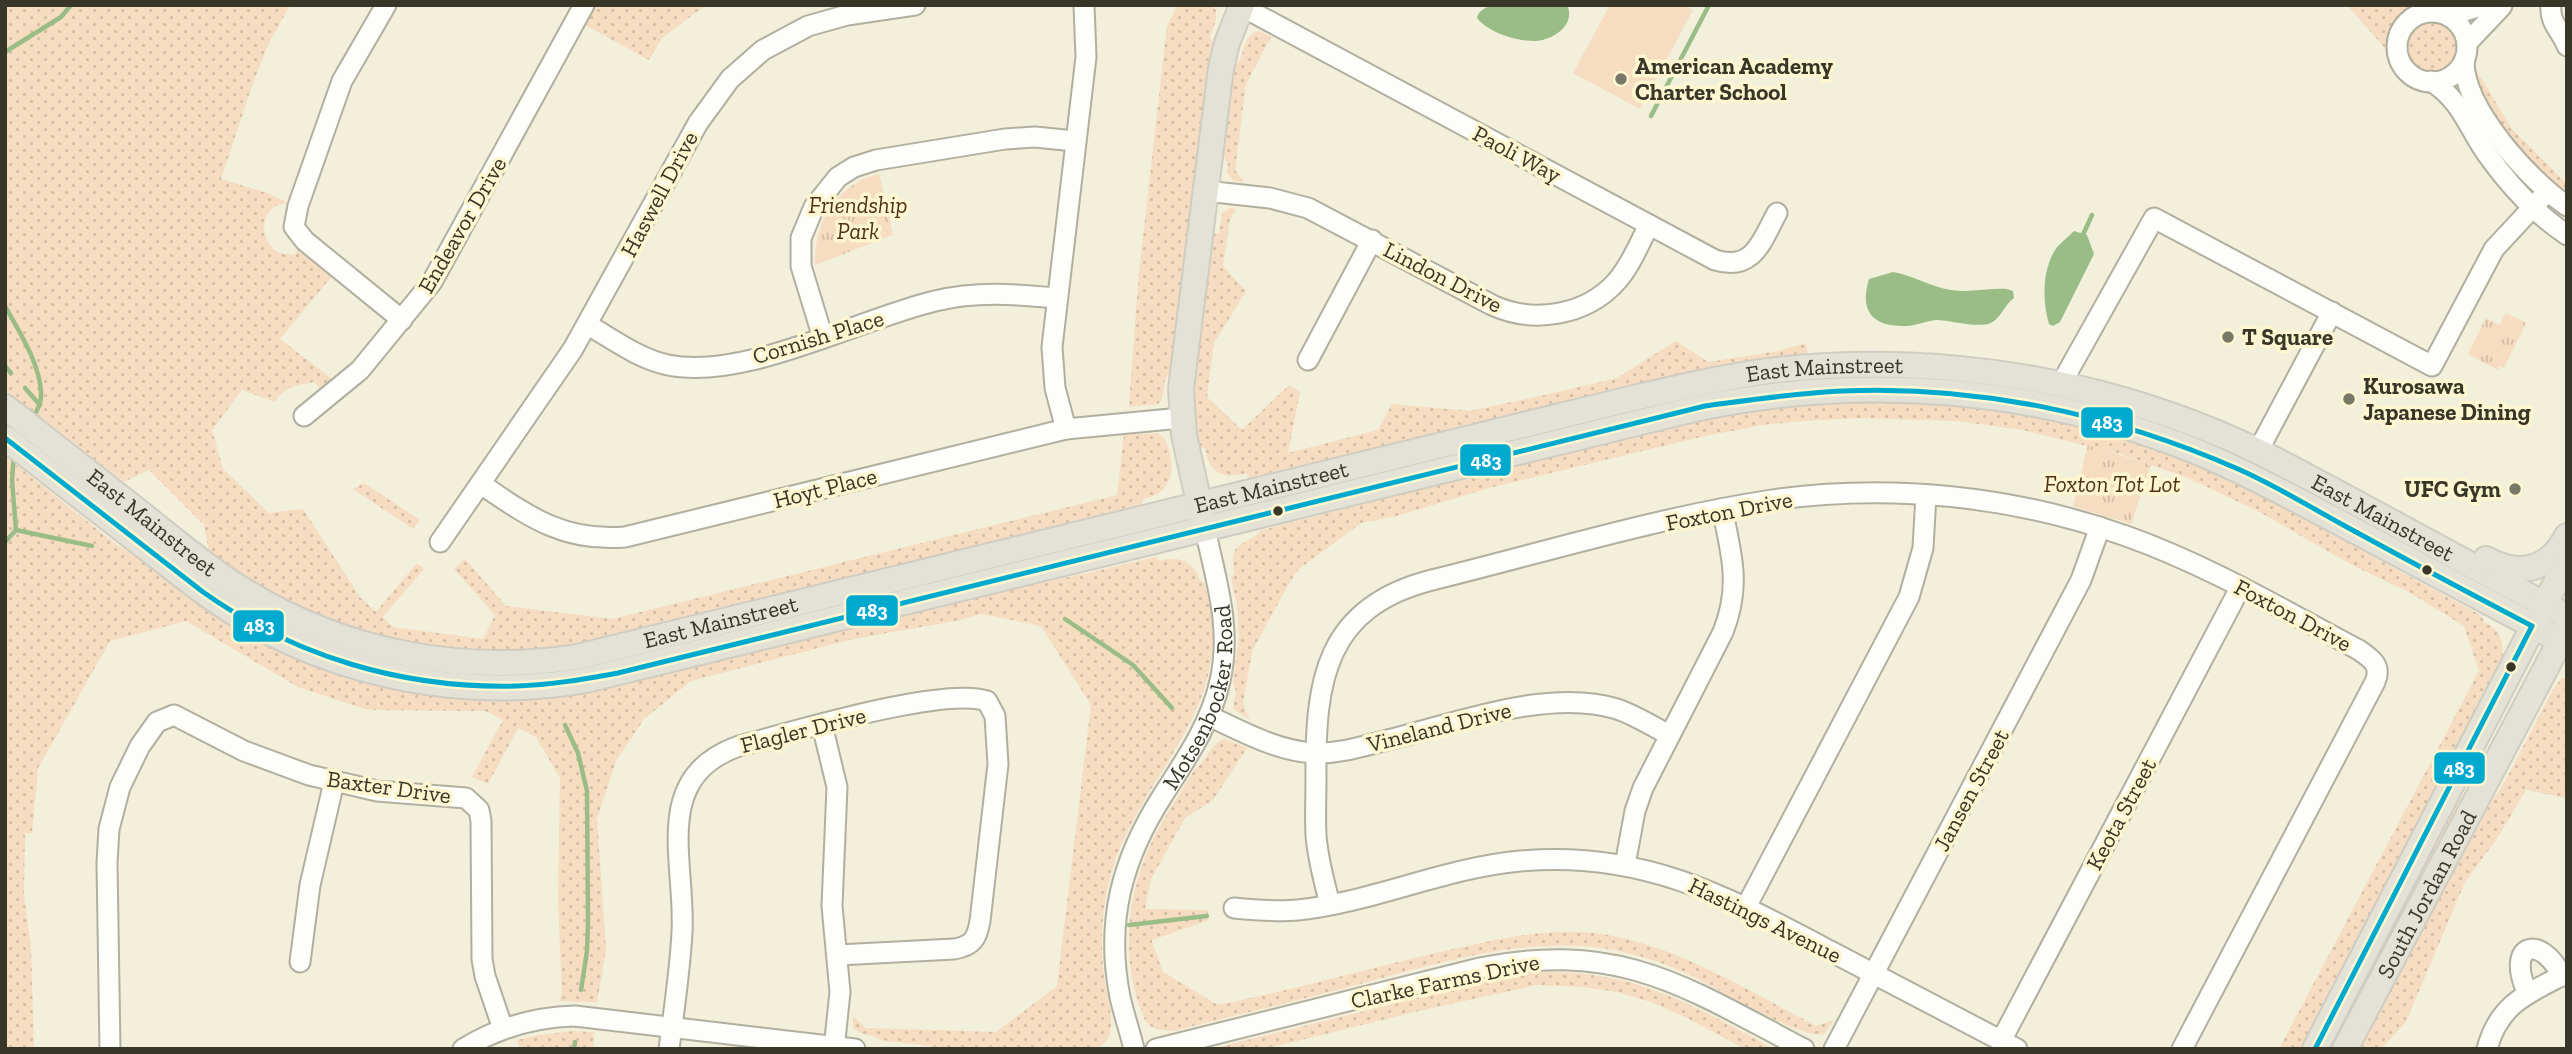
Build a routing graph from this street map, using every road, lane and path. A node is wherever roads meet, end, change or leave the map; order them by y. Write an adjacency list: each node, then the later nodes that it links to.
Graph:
1 (386, 5): 25 (street)
2 (584, 5): 25 (street, Endeavor Drive)
3 (915, 5): 26 (street, Haswell Drive)
4 (1084, 5): 14 (street)
5 (2486, 5): 10 (street)
6 (2502, 5): 12 (street)
7 (2551, 5): 11 (street)
8 (2561, 5): 11 (street)
9 (1241, 6): 15 (main road, Motsenbocker Road); 20 (street, Paoli Way)
10 (2448, 16): 12 (street); 13 (street)
11 (2566, 32)
12 (2466, 52): 13 (street); 16 (street)
13 (2431, 82): 18 (street)
14 (1075, 141): 23 (street); 27 (street)
15 (1205, 191): 22 (street, Lindon Drive); 33 (main road, Motsenbocker Road)
16 (2547, 192): 17 (street); 18 (street)
17 (2567, 206)
18 (2533, 207): 21 (street); 24 (street)
19 (1777, 213): 20 (street, Paoli Way)
20 (1649, 225): 22 (street, Lindon Drive)
21 (2567, 235)
22 (1371, 240): 28 (street)
23 (1056, 298): 27 (street, Cornish Place); 34 (street)
24 (2332, 312): 29 (street); 36 (street)
25 (402, 320): 32 (street, Endeavor Drive)
26 (588, 325): 27 (street, Cornish Place); 37 (street, Haswell Drive)
27 (823, 338)
28 (1308, 360)
29 (2061, 384): 30 (main road); 36 (main road, East Mainstreet); 40 (main road, East Mainstreet)
30 (1934, 391): 40 (main road, East Mainstreet); 47 (main road, East Mainstreet)
31 (5, 407): 40 (main road, East Mainstreet)
32 (304, 416)
33 (1181, 418): 34 (street, Hoyt Place); 40 (main road, Motsenbocker Road)
34 (1066, 429): 37 (street, Hoyt Place)
35 (5, 438): 40 (main road, East Mainstreet)
36 (2258, 451): 43 (main road, East Mainstreet)
37 (481, 484): 44 (street, Haswell Drive)
38 (1926, 495): 39 (street, Foxton Drive); 41 (street, Foxton Drive); 57 (street)
39 (1722, 509): 52 (street); 53 (street, Foxton Drive)
40 (1202, 517): 50 (street, Motsenbocker Road)
41 (2100, 527): 46 (street, Foxton Drive); 61 (street, Jansen Street)
42 (2567, 536): 43 (main road)
43 (2422, 538): 47 (main road, East Mainstreet)
44 (440, 542)
45 (2567, 561): 47 (main road, South Jordan Road)
46 (2240, 588): 66 (street, Keota Street); 76 (street, Foxton Drive)
47 (2538, 615): 48 (main road, East Mainstreet); 49 (main road, East Mainstreet); 77 (main road, South Jordan Road)
48 (2567, 616)
49 (2565, 638): 78 (main road, South Jordan Road)
50 (1209, 716): 53 (street, Vineland Drive); 72 (street, Motsenbocker Road)
51 (822, 725): 59 (street); 59 (street, Flagler Drive); 64 (street, Flagler Drive)
52 (1669, 735): 53 (street, Vineland Drive); 55 (street)
53 (1316, 753): 56 (street, Foxton Drive)
54 (334, 782): 60 (street); 65 (street, Baxter Drive); 68 (street, Baxter Drive)
55 (1625, 865): 56 (street, Hastings Avenue); 57 (street, Hastings Avenue)
56 (1330, 904): 58 (street, Hastings Avenue)
57 (1746, 907): 61 (street, Hastings Avenue)
58 (1234, 908)
59 (838, 955): 67 (street)
60 (300, 962)
61 (1874, 974): 66 (street, Hastings Avenue); 75 (street, Jansen Street)
62 (2564, 975): 63 (street); 63 (street)
63 (2528, 992): 79 (street)
64 (672, 1026): 65 (street); 67 (street); 70 (street, Flagler Drive)
65 (503, 1029): 69 (street)
66 (2009, 1045)
67 (834, 1048): 71 (street)
68 (110, 1049)
69 (463, 1049)
70 (669, 1049)
71 (855, 1049)
72 (1134, 1049)
73 (1156, 1049): 74 (street, Clarke Farms Drive)
74 (1804, 1049)
75 (1834, 1049)
76 (2182, 1049)
77 (2315, 1049)
78 (2345, 1049)
79 (2487, 1049)

